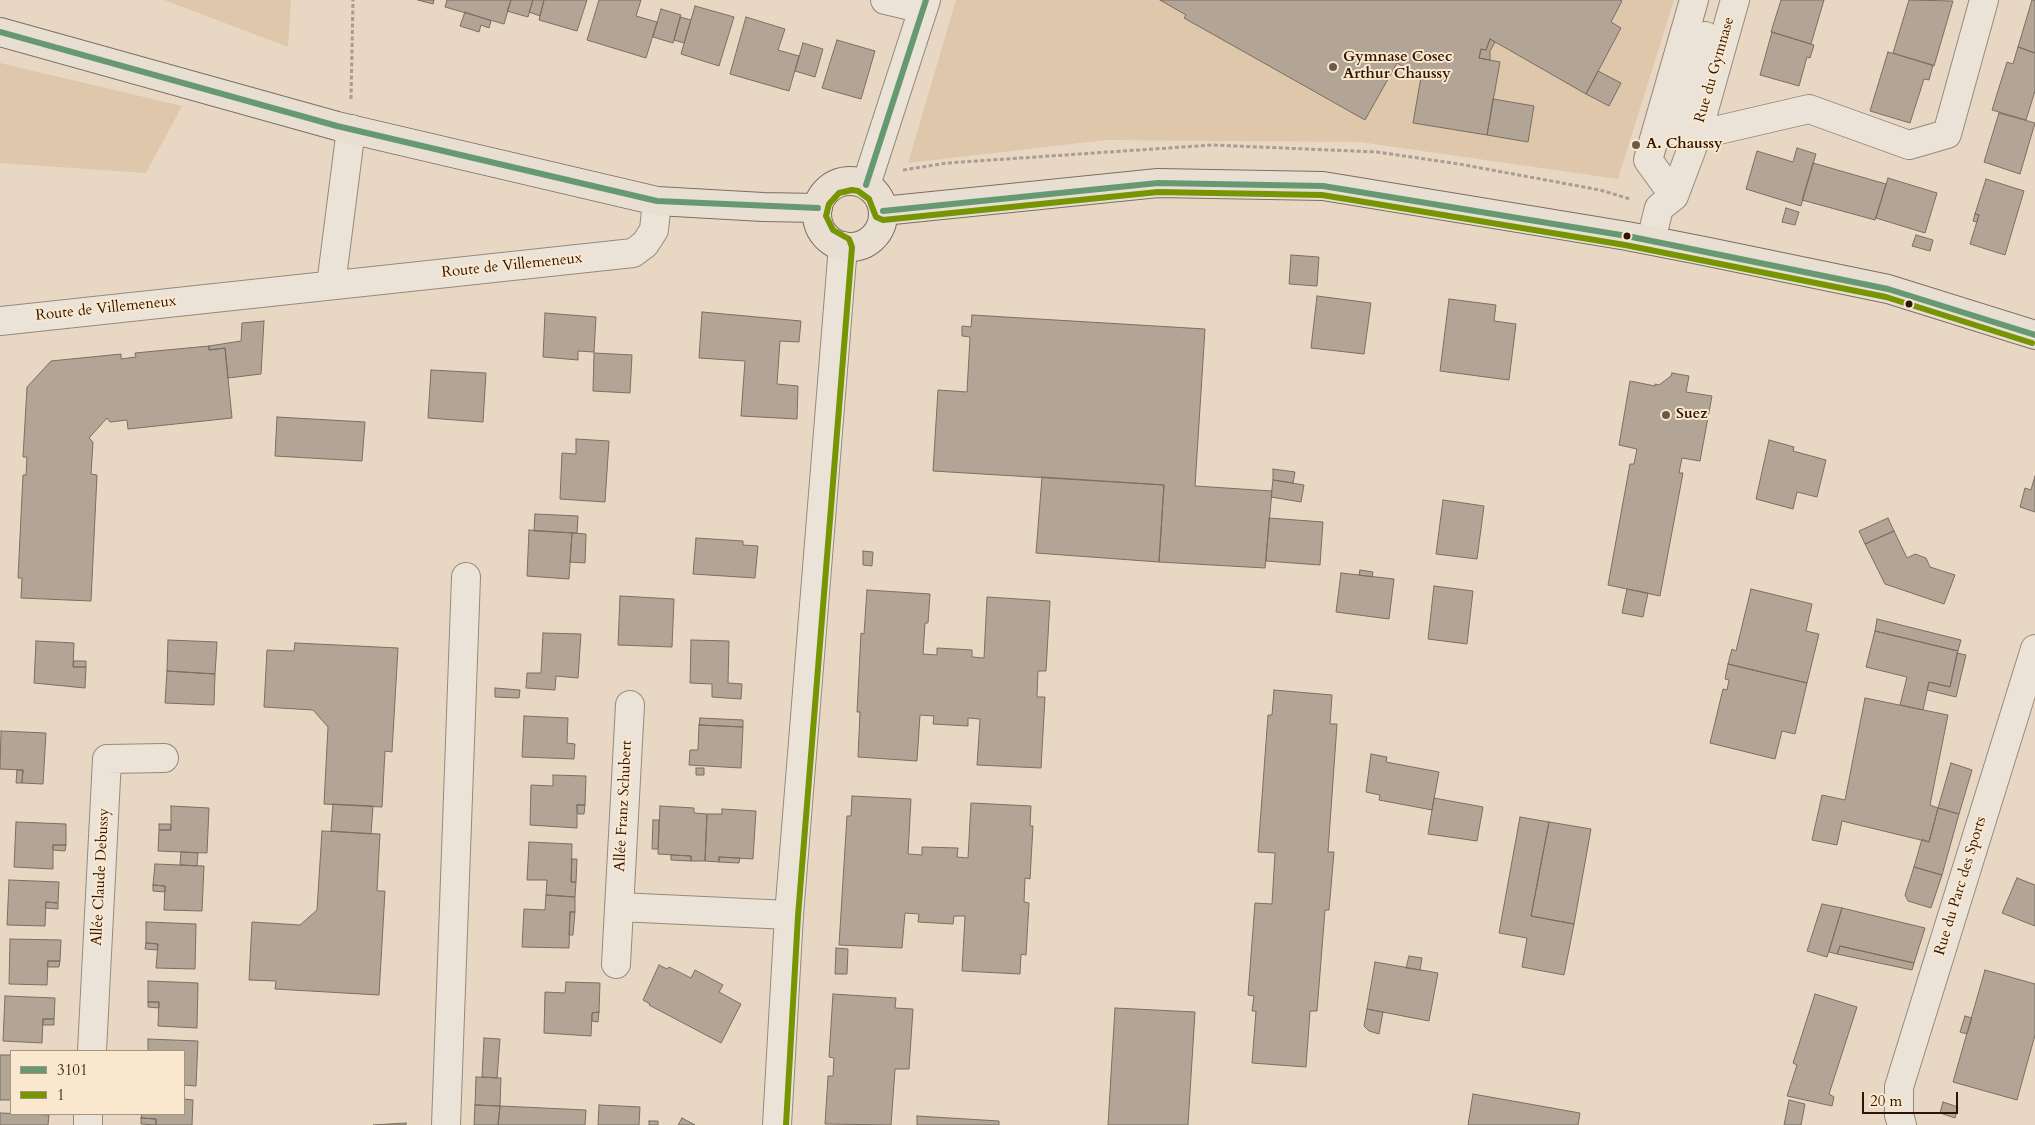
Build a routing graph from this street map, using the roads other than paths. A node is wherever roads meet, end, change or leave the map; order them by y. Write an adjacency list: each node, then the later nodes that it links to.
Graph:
1 (885, 0): 6 (street)
2 (1694, 0): 11 (street)
3 (1715, 0): 11 (street, Rue du Gymnase)
4 (1735, 0): 9 (street, Rue du Gymnase)
5 (1984, 0): 9 (street)
6 (924, 5): 10 (street)
7 (0, 32): 8 (main road)
8 (350, 129): 12 (main road); 17 (street)
9 (1697, 135): 11 (street, Rue du Gymnase)
10 (866, 185): 13 (main road); 14 (main road)
11 (1674, 196): 15 (street, Rue du Gymnase)
12 (657, 201): 13 (main road); 17 (street, Route de Villemeneux)
13 (818, 208): 16 (main road)
14 (883, 211): 15 (main road); 16 (main road)
15 (1652, 240): 19 (main road)
16 (843, 246): 25 (street)
17 (331, 285): 18 (street, Route de Villemeneux)
18 (0, 321)
19 (2035, 335)
20 (466, 577): 28 (street)
21 (2035, 649): 30 (street, Rue du Parc des Sports)
22 (630, 705): 24 (street, Allée Franz Schubert)
23 (164, 758): 27 (street, Allée Claude Debussy)
24 (619, 907): 25 (street); 26 (street, Allée Franz Schubert)
25 (789, 915): 29 (street)
26 (616, 964)
27 (92, 1050)
28 (446, 1125)
29 (777, 1125)
30 (1902, 1125)

